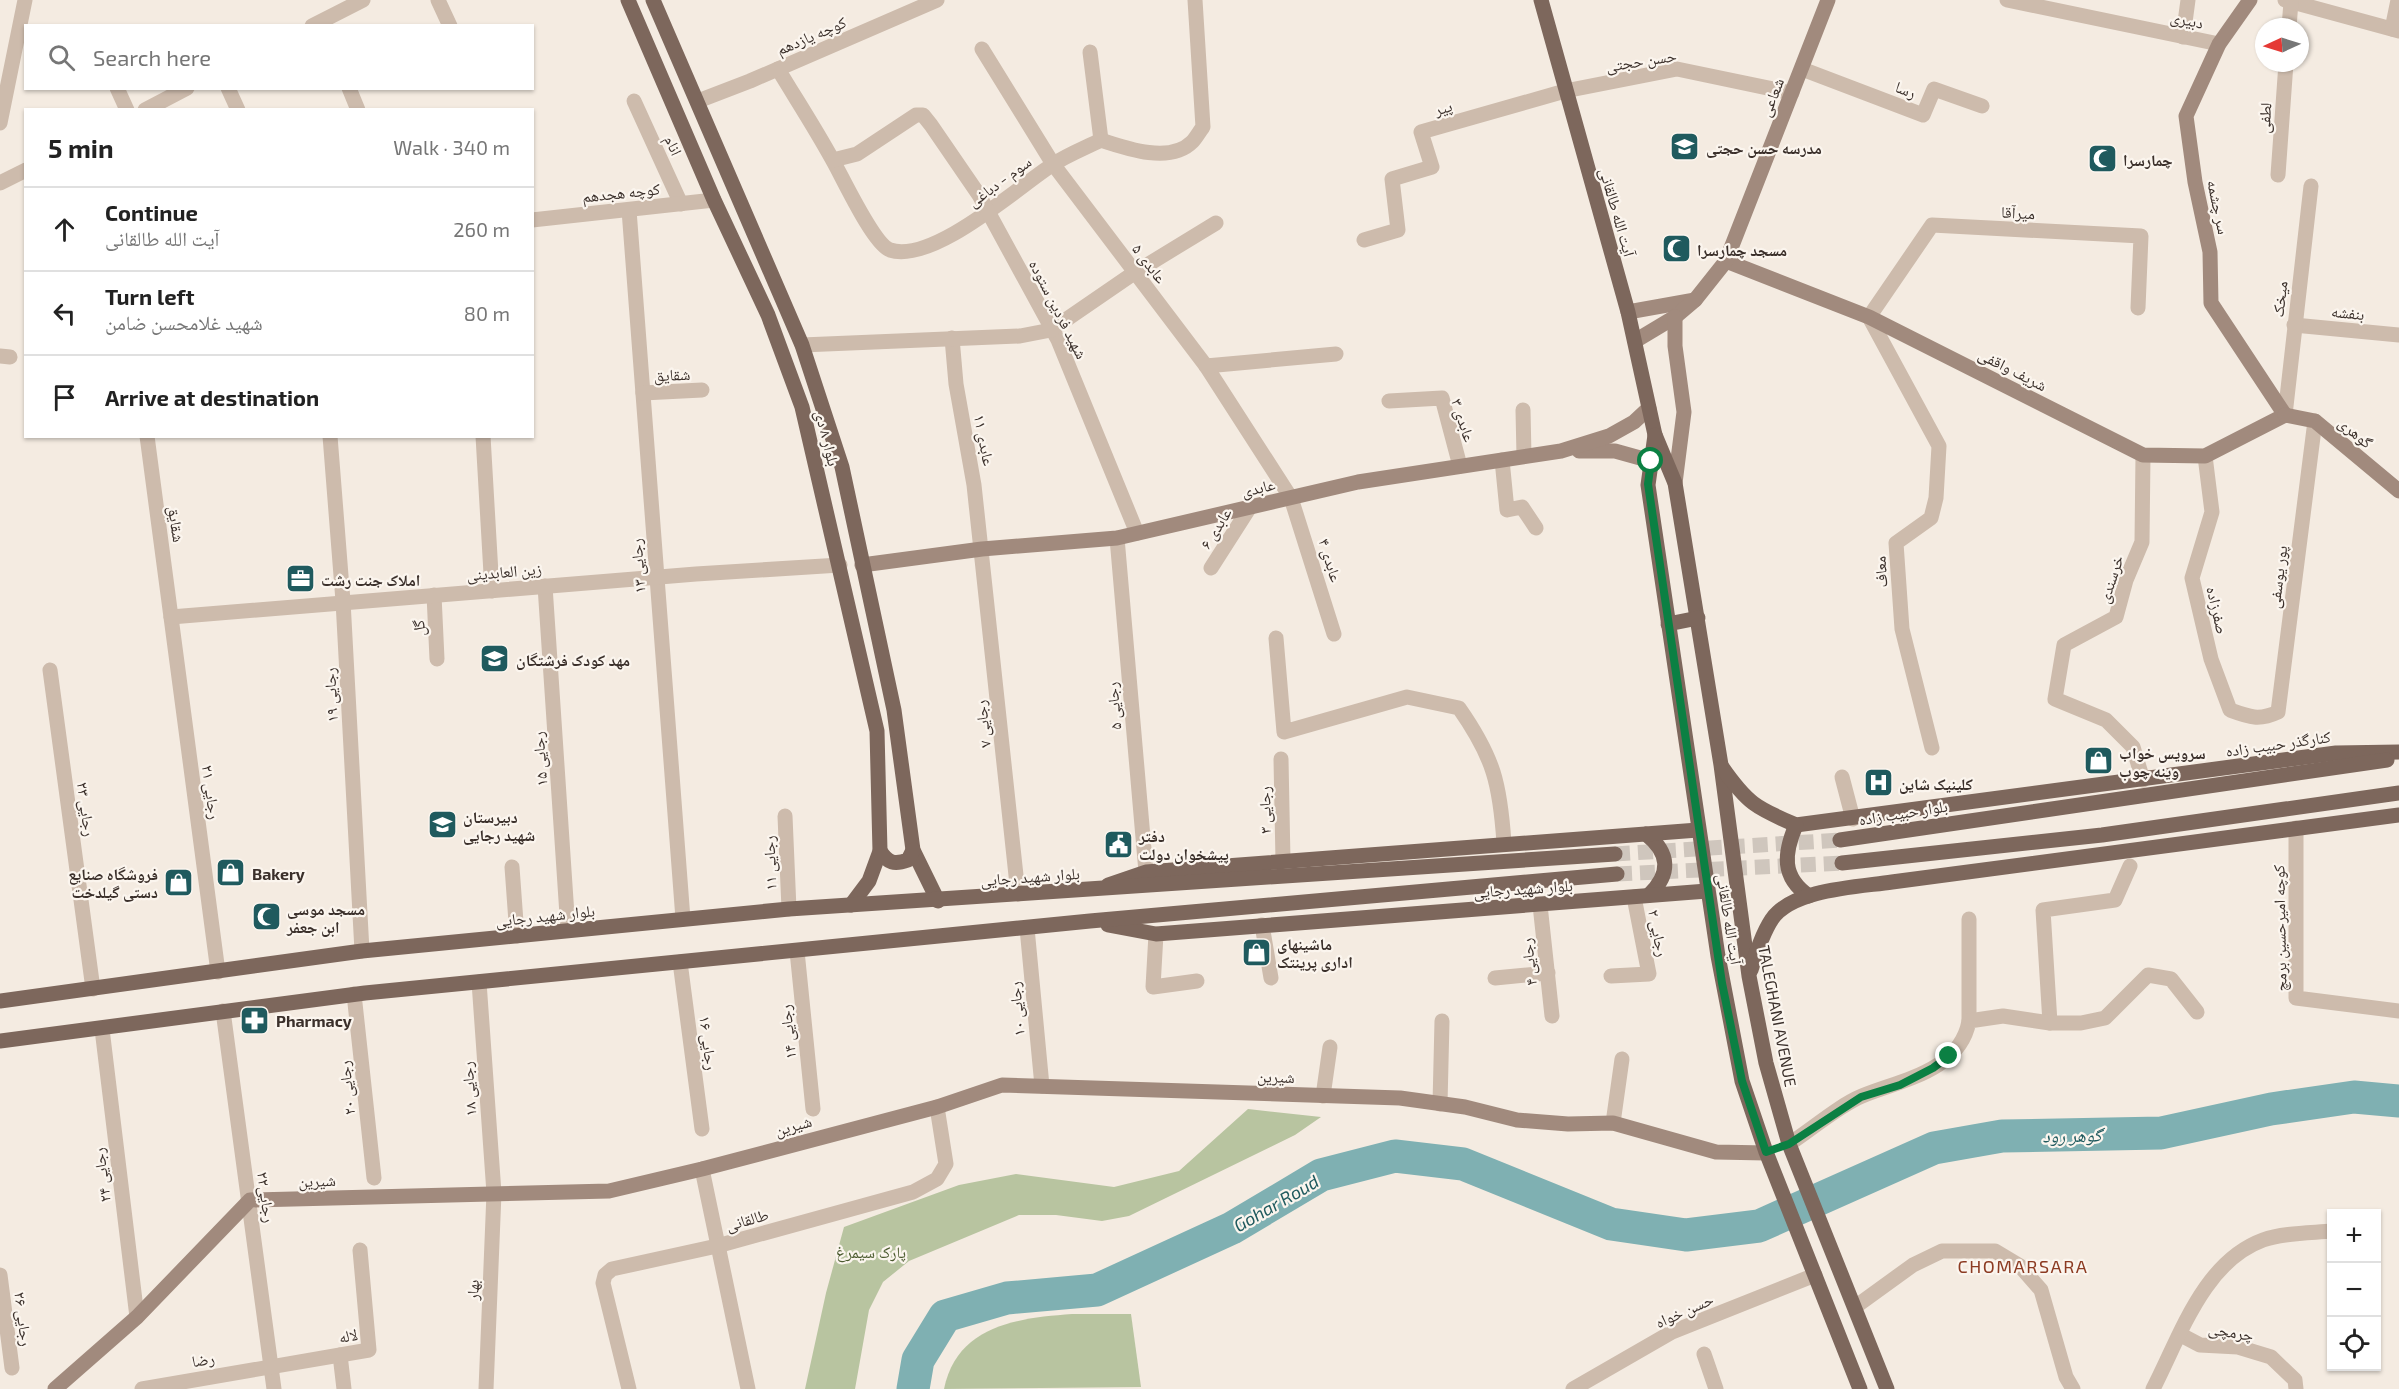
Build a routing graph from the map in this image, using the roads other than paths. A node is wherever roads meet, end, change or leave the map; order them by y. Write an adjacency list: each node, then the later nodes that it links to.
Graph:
1 (25, 0): 39 (street)
2 (363, 0): 16 (street)
3 (438, 0): 17 (street)
4 (628, 0): 47 (main road, بلوار ۸ دی)
5 (653, 0): 33 (main road, بلوار ۸ دی)
6 (937, 0): 23 (street, کوچه یازدهم)
7 (1195, 0): 40 (street)
8 (1541, 0): 30 (main road, آیت الله طالقانی)
9 (1828, 0): 24 (street, شعاعی)
10 (2007, 0): 19 (street, دبیری)
11 (2188, 0): 19 (street)
12 (2250, 0): 20 (street, سر چشمه)
13 (2398, 0): 18 (street)
14 (2288, 1): 15 (street); 18 (street)
15 (2289, 18)
16 (317, 24)
17 (449, 24)
18 (2395, 30)
19 (2183, 37): 20 (street, دبیری)
20 (2219, 45): 74 (street, سر چشمه)
21 (982, 49): 42 (street, عابدی ۵)
22 (1090, 52): 40 (street)
23 (778, 69): 33 (street, کوچه یازدهم); 41 (street, سوم - دباغی)
24 (1802, 69): 31 (street, شعاعی); 34 (street, رسا)
25 (2285, 72): 44 (street, لطفی)
26 (118, 90): 35 (street)
27 (183, 90): 36 (street)
28 (229, 90): 37 (street)
29 (350, 90): 38 (street)
30 (1565, 91): 31 (street, حسن حجتی); 53 (street, پیر); 58 (main road, آیت الله طالقانی)
31 (1792, 93): 54 (street, شعاعی)
32 (634, 101): 48 (street, انام)
33 (698, 101): 66 (main road, بلوار ۸ دی)
34 (1982, 106)
35 (126, 108)
36 (149, 108)
37 (237, 108)
38 (357, 108)
39 (0, 123)
40 (1101, 140): 42 (street, سوم - دباغی)
41 (833, 160): 50 (street, سوم - دباغی); 50 (street, شهید فردین ستوده)
42 (1053, 164): 50 (street, سوم - دباغی); 55 (street, عابدی ۵)
43 (24, 174): 45 (street)
44 (2278, 175)
45 (0, 183)
46 (2311, 186): 61 (street, میخک)
47 (714, 200): 48 (street, کوچه هجدهم); 95 (main road, بلوار ۸ دی)
48 (681, 204): 49 (street, کوچه هجدهم)
49 (629, 210): 51 (street, کوچه هجدهم); 70 (street, رجایی ۱۳)
50 (988, 211): 62 (street, شهید فردین ستوده)
51 (534, 220)
52 (1216, 223): 55 (street)
53 (1364, 240)
54 (1726, 261): 56 (street, شعاعی); 60 (street, شریف واقفی)
55 (1134, 273): 62 (street); 68 (street, عابدی ۵)
56 (1695, 300): 58 (street); 59 (street, شعاعی)
57 (2138, 308): 60 (street, میرآقا)
58 (1628, 312): 65 (main road, آیت الله طالقانی)
59 (1675, 317): 65 (street, شعاعی); 87 (street)
60 (1869, 317): 81 (street, شریف واقفی); 111 (street, معاف)
61 (2294, 325): 63 (street, بنفشه); 74 (street, میخک)
62 (1051, 330): 64 (street); 92 (street, شهید فردین ستوده)
63 (2399, 335)
64 (952, 338): 66 (street); 94 (street, عابدی ۱۱)
65 (1635, 341): 72 (main road, آیت الله طالقانی)
66 (802, 345): 96 (main road, بلوار ۸ دی)
67 (1336, 354): 68 (street)
68 (1206, 366): 89 (street, عابدی ۵)
69 (702, 390): 70 (street, شقایق)
70 (643, 393): 98 (street, رجایی ۱۳)
71 (1389, 401): 86 (street, عابدی ۳)
72 (1649, 408): 76 (main road, آیت الله طالقانی); 80 (street, عابدی)
73 (1523, 410): 82 (street)
74 (2284, 415): 75 (street, گوهری); 83 (street, شریف واقفی)
75 (2315, 422): 88 (street, گوهری); 110 (street, پور یوسفی)
76 (1655, 435): 85 (main road, آیت الله طالقانی); 87 (main road, آیت الله طالقانی)
77 (147, 438): 103 (street, شقایق)
78 (330, 438): 102 (street, رجایی ۱۹)
79 (483, 438): 100 (street)
80 (1561, 451): 82 (street, عابدی); 85 (street)
81 (2143, 455): 83 (street, شریف واقفی); 117 (street, خرسندی)
82 (1524, 456): 84 (street, عابدی)
83 (2205, 456): 110 (street, صفرزاده)
84 (1502, 460): 86 (street, عابدی); 91 (street)
85 (1651, 461): 105 (main road, آیت الله طالقانی)
86 (1460, 466): 89 (street, عابدی)
87 (1675, 483): 104 (main road, آیت الله طالقانی)
88 (2399, 491)
89 (1291, 498): 90 (street, عابدی); 106 (street, عابدی ۴)
90 (1250, 507): 92 (street, عابدی); 97 (street, عابدی ۶)
91 (1536, 528)
92 (1137, 532): 93 (street, عابدی)
93 (1117, 538): 94 (street, عابدی); 135 (street, رجایی ۵)
94 (982, 549): 96 (street, عابدی); 139 (street, رجایی ۷)
95 (840, 565): 98 (street, زین العابدینی); 129 (main road, بلوار ۸ دی)
96 (862, 565): 128 (main road, بلوار ۸ دی)
97 (1211, 568)
98 (656, 577): 99 (street, زین العابدینی); 146 (street, رجایی ۱۳)
99 (545, 586): 100 (street, زین العابدینی); 151 (street, رجایی ۱۵)
100 (492, 591): 101 (street, زین العابدینی)
101 (434, 595): 102 (street, زین العابدینی); 108 (street, گل)
102 (343, 601): 103 (street, زین العابدینی); 154 (street, رجایی ۱۹)
103 (171, 617): 157 (street, رجایی ۲۱)
104 (1698, 618): 105 (main road); 115 (main road, آیت الله طالقانی)
105 (1668, 624): 124 (main road, آیت الله طالقانی)
106 (1334, 634)
107 (1276, 638): 127 (street)
108 (437, 659)
109 (50, 670): 165 (street, رجایی ۲۳)
110 (2255, 719)
111 (1932, 748)
112 (2399, 752): 117 (main road, کنارگذر حبیب زاده)
113 (2399, 758): 126 (main road, بلوار حبیب زاده)
114 (1281, 759): 131 (street, رجایی ۳)
115 (1721, 765): 122 (main road, کنارگذر حبیب زاده); 160 (main road, TALEGHANI AVENUE)
116 (1842, 777): 121 (street)
117 (2143, 780): 121 (main road, کنارگذر حبیب زاده)
118 (2399, 793): 132 (main road)
119 (2399, 815): 123 (main road)
120 (785, 816): 145 (street, رجایی ۱۱)
121 (1853, 819): 122 (main road, کنارگذر حبیب زاده)
122 (1796, 825): 141 (main road)
123 (2296, 828): 141 (main road); 169 (street, کوچه امیرحسین برمچ)
124 (1698, 830): 125 (main road, بلوار شهید رجایی); 138 (main road, آیت الله طالقانی)
125 (1646, 834): 127 (main road, بلوار شهید رجایی); 140 (main road)
126 (1840, 840)
127 (1504, 843): 131 (main road, بلوار شهید رجایی)
128 (913, 850): 129 (main road); 142 (main road, بلوار ۸ دی)
129 (880, 851): 143 (main road, بلوار ۸ دی)
130 (1615, 854): 137 (main road, بلوار شهید رجایی)
131 (1283, 861): 135 (main road, بلوار شهید رجایی)
132 (1842, 863)
133 (2130, 866): 174 (street)
134 (512, 867): 153 (street)
135 (1146, 872): 137 (main road, بلوار شهید رجایی)
136 (1617, 874): 148 (main road, بلوار شهید رجایی)
137 (1097, 889): 139 (main road, بلوار شهید رجایی)
138 (1707, 891): 140 (main road, بلوار شهید رجایی); 187 (main road, آیت الله طالقانی)
139 (1018, 894): 142 (main road, بلوار شهید رجایی)
140 (1641, 896): 144 (main road, بلوار شهید رجایی); 159 (street, رجایی ۲)
141 (1809, 896): 160 (main road)
142 (938, 901): 143 (main road, بلوار شهید رجایی)
143 (851, 905): 145 (main road, بلوار شهید رجایی)
144 (1540, 905): 149 (main road, بلوار شهید رجایی); 158 (street, رجایی ۴)
145 (789, 909): 146 (main road, بلوار شهید رجایی)
146 (683, 918): 151 (main road, بلوار شهید رجایی)
147 (1969, 919): 173 (street)
148 (1090, 921): 150 (main road, بلوار شهید رجایی); 152 (main road, بلوار شهید رجایی)
149 (1262, 925): 152 (main road, بلوار شهید رجایی); 161 (street)
150 (1027, 928): 155 (main road, بلوار شهید رجایی); 179 (street, رجایی ۱۰)
151 (568, 930): 153 (main road, بلوار شهید رجایی)
152 (1156, 934): 163 (street)
153 (516, 936): 154 (main road, بلوار شهید رجایی)
154 (362, 951): 157 (main road, بلوار شهید رجایی)
155 (797, 951): 156 (main road, بلوار شهید رجایی); 183 (street, رجایی ۱۴)
156 (680, 962): 164 (main road, بلوار شهید رجایی); 185 (street, رجایی ۱۶)
157 (218, 972): 165 (main road, بلوار شهید رجایی)
158 (1548, 973): 162 (street); 171 (street, رجایی ۴)
159 (1611, 976)
160 (1749, 976): 186 (main road, TALEGHANI AVENUE)
161 (1271, 978)
162 (1495, 978)
163 (1197, 981)
164 (479, 982): 166 (main road, بلوار شهید رجایی); 190 (street, رجایی ۱۸)
165 (93, 989): 167 (main road, بلوار شهید رجایی)
166 (354, 994): 168 (main road, بلوار شهید رجایی); 189 (street, رجایی ۲۰)
167 (0, 1001)
168 (223, 1011): 175 (main road, بلوار شهید رجایی); 191 (street, ۲۲رجایی)
169 (2399, 1011)
170 (2197, 1012): 174 (street)
171 (1552, 1016)
172 (1442, 1021): 181 (street)
173 (1969, 1021): 174 (street); 186 (street)
174 (2050, 1023)
175 (102, 1029): 176 (main road, بلوار شهید رجایی); 198 (street, رجایی ۲۴)
176 (0, 1041)
177 (1330, 1047): 180 (street)
178 (1622, 1059): 184 (street)
179 (1042, 1086): 180 (street, شیرین); 182 (street, شیرین)
180 (1323, 1096): 181 (street, شیرین)
181 (1440, 1104): 184 (street, شیرین)
182 (937, 1107): 188 (street, شیرین); 193 (street, طالقانی)
183 (813, 1109)
184 (1613, 1123): 187 (street, شیرین)
185 (702, 1129)
186 (1789, 1145): 187 (main road); 197 (main road, TALEGHANI AVENUE)
187 (1766, 1153): 196 (main road, آیت الله طالقانی)
188 (702, 1169): 190 (street, شیرین); 193 (street)
189 (374, 1178)
190 (494, 1193): 191 (street, شیرین); 209 (street, بهار)
191 (250, 1200): 198 (street); 202 (street, ۲۲رجایی)
192 (2327, 1232): 199 (street)
193 (717, 1246): 210 (street, طالقانی); 211 (street)
194 (360, 1250): 201 (street, لاله)
195 (0, 1275): 203 (street, رجایی ۲۶)
196 (1815, 1275): 204 (main road, آیت الله طالقانی); 212 (street, حسن خواه)
197 (1855, 1307): 214 (main road, TALEGHANI AVENUE); 215 (street)
198 (137, 1317): 205 (street)
199 (2181, 1335): 216 (street); 217 (street, چرمچی)
200 (1704, 1354): 213 (street)
201 (340, 1355): 202 (street, لاله); 208 (street)
202 (272, 1366): 206 (street, رضا); 207 (street, ۲۲رجایی)
203 (12, 1368)
204 (1856, 1388)
205 (55, 1389)
206 (142, 1389)
207 (274, 1389)
208 (344, 1389)
209 (486, 1389)
210 (629, 1389)
211 (748, 1389)
212 (1574, 1389)
213 (1716, 1389)
214 (1887, 1389)
215 (2073, 1389)
216 (2153, 1389)
217 (2296, 1389)

